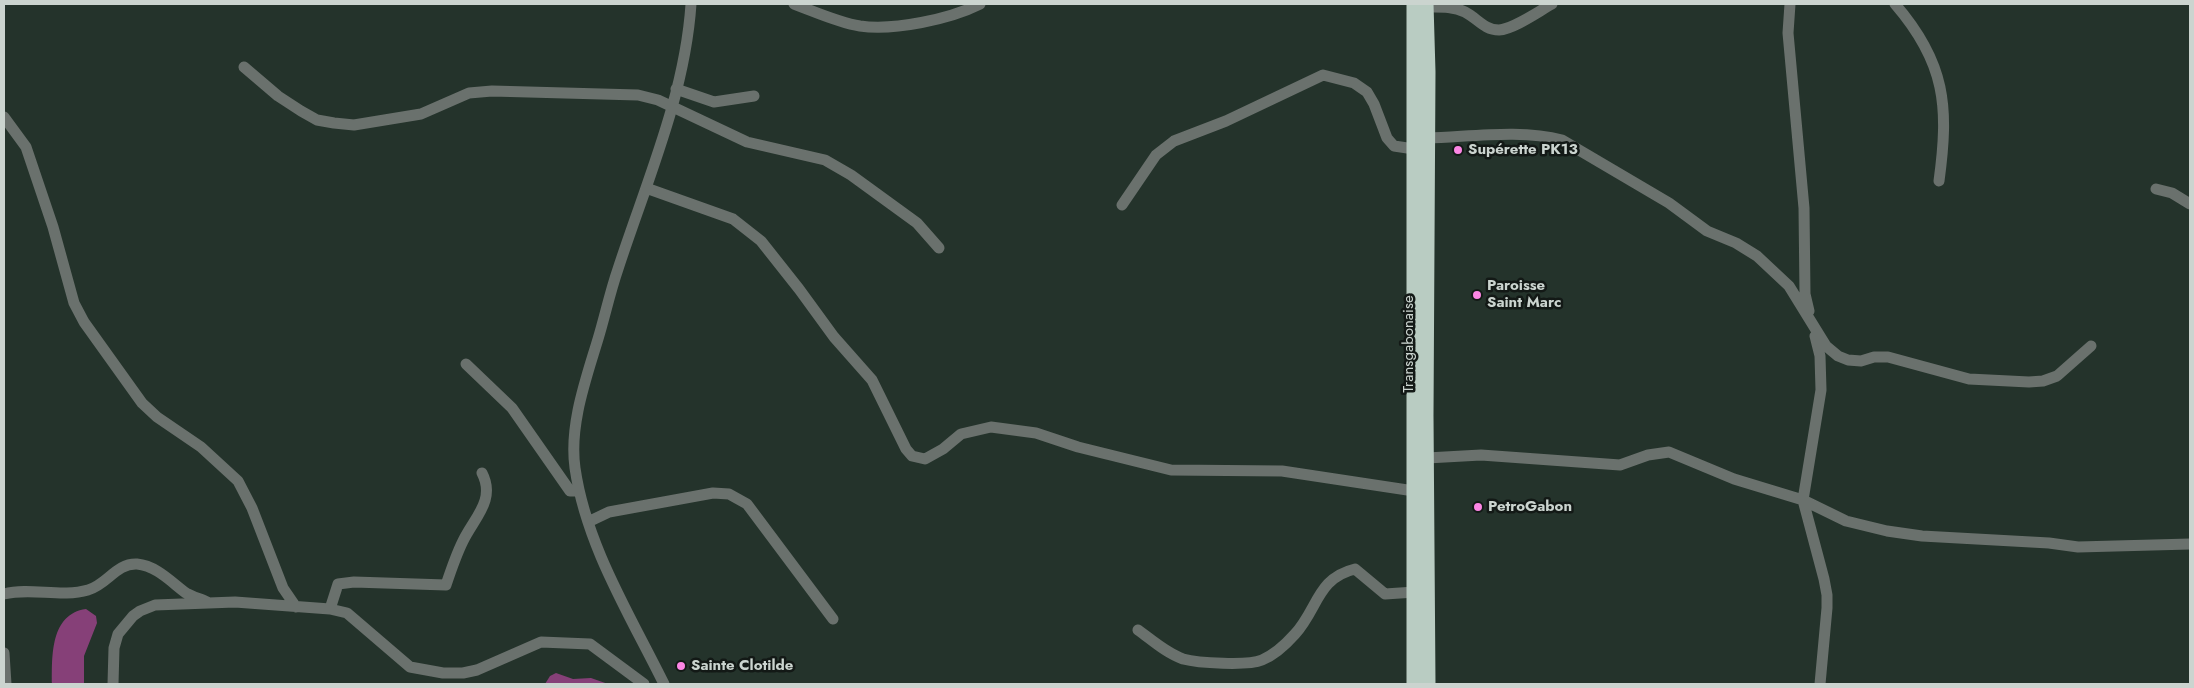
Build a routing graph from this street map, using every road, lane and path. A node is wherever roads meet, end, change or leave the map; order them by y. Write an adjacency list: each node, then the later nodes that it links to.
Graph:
1 (690, 4): 9 (street)
2 (794, 4): 3 (street)
3 (980, 4)
4 (1552, 4): 7 (street)
5 (1790, 4): 21 (street)
6 (1895, 4): 15 (street)
7 (1422, 5): 13 (highway, Transgabonaise); 14 (highway, Transgabonaise)
8 (244, 67): 11 (street)
9 (676, 89): 10 (street); 11 (street)
10 (754, 96)
11 (672, 106): 16 (street); 20 (street)
12 (4, 117): 34 (street)
13 (1427, 138): 21 (street); 24 (highway, Transgabonaise)
14 (1414, 149): 19 (street); 27 (highway, Transgabonaise)
15 (1940, 181)
16 (646, 188): 26 (street); 27 (street)
17 (2156, 189): 18 (street)
18 (2190, 204)
19 (1122, 205)
20 (939, 248)
21 (1811, 322): 22 (street); 28 (street)
22 (2091, 346)
23 (466, 364): 26 (street)
24 (1427, 458): 28 (street); 44 (highway, Transgabonaise)
25 (482, 473): 35 (street)
26 (579, 491): 29 (street)
27 (1414, 491): 31 (highway, Transgabonaise)
28 (1803, 500): 30 (street); 45 (street)
29 (588, 522): 36 (street); 42 (street)
30 (2190, 544)
31 (1415, 592): 37 (street); 43 (highway, Transgabonaise)
32 (4, 594): 33 (street)
33 (210, 603): 34 (street); 40 (street)
34 (296, 607): 35 (street)
35 (330, 609): 41 (street)
36 (833, 620)
37 (1138, 630)
38 (4, 652): 39 (street)
39 (6, 684)
40 (113, 684)
41 (644, 684)
42 (664, 684)
43 (1414, 684)
44 (1428, 684)
45 (1820, 684)

